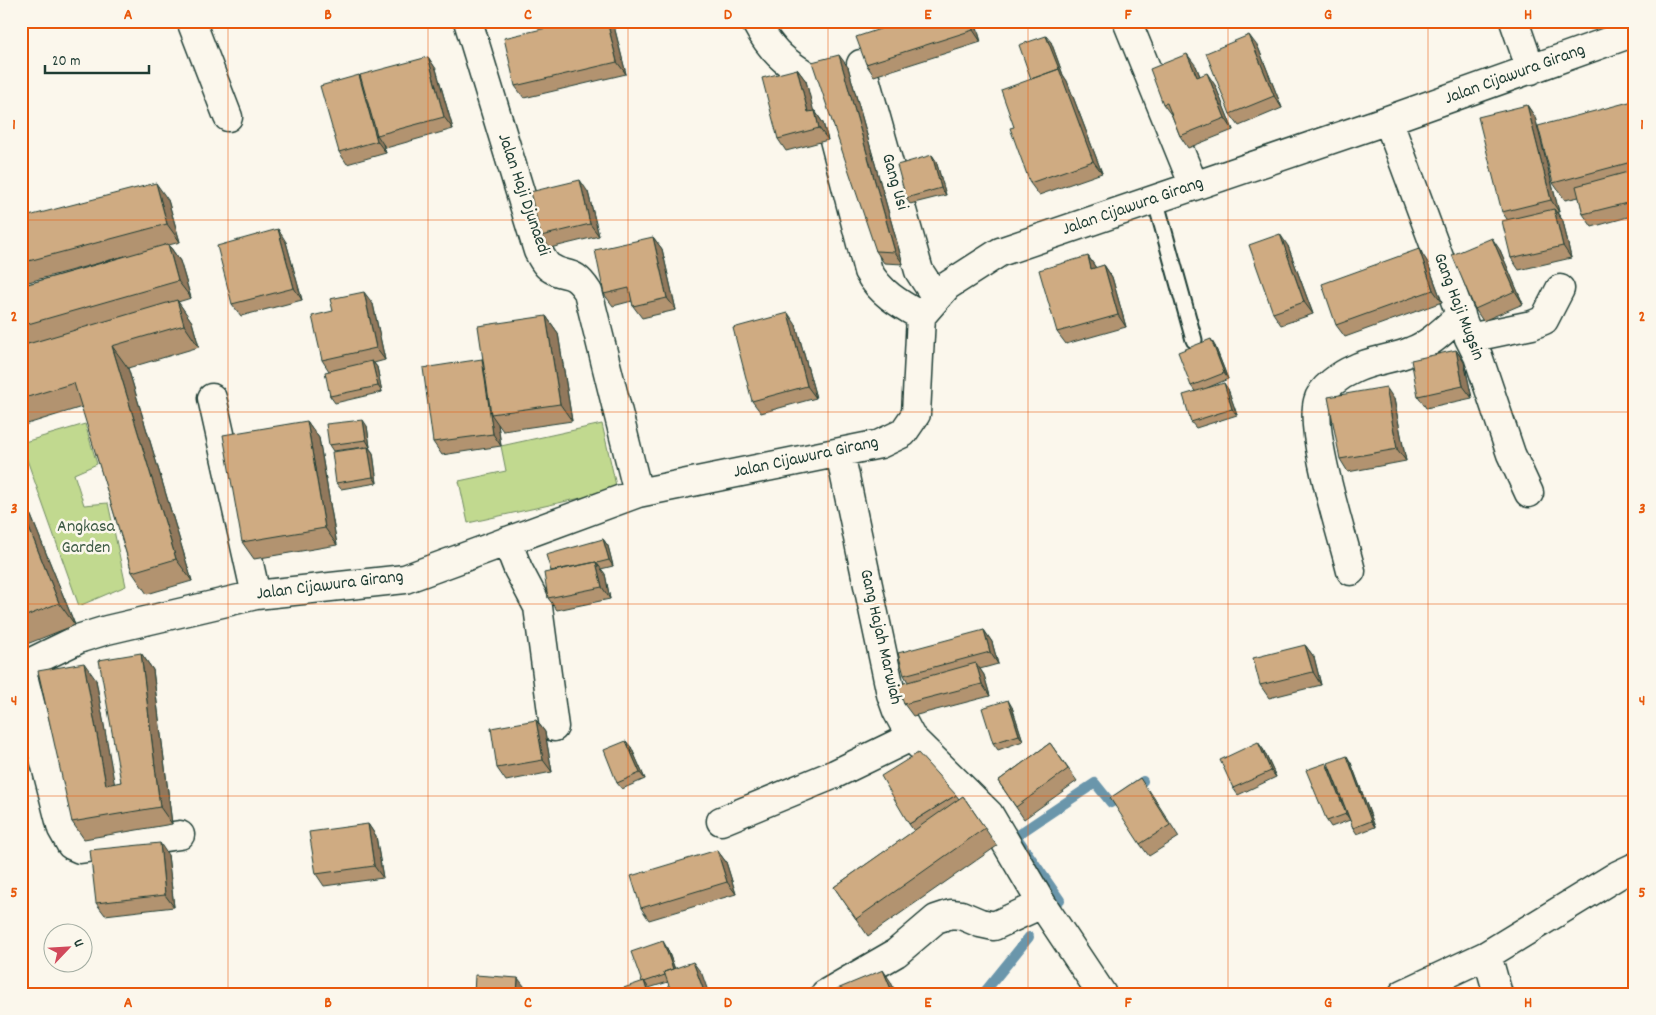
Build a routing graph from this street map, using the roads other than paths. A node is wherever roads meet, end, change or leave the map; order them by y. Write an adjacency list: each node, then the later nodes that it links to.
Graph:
1 (191, 21): 9 (street)
2 (468, 21): 19 (street, Jalan Haji Djunaedi)
3 (755, 21): 14 (street)
4 (1127, 21): 11 (street)
5 (1514, 21): 8 (street)
6 (1635, 32): 8 (street, Jalan Cijawura Girang)
7 (861, 64): 14 (street, Gang Usi)
8 (1531, 70): 10 (street, Jalan Cijawura Girang)
9 (228, 117)
10 (1388, 120): 11 (street, Jalan Cijawura Girang); 15 (street, Gang Haji Mugsin)
11 (1194, 186): 12 (street, Jalan Cijawura Girang)
12 (1154, 199): 14 (street, Jalan Cijawura Girang); 16 (lane)
13 (1560, 289): 15 (street)
14 (928, 306): 18 (street, Jalan Cijawura Girang)
15 (1465, 327): 20 (street, Gang Haji Mugsin); 22 (street)
16 (1194, 340)
17 (212, 398): 23 (street)
18 (840, 453): 19 (street, Jalan Cijawura Girang); 26 (street, Gang Hajah Marwiah)
19 (638, 493): 21 (street, Jalan Cijawura Girang)
20 (1529, 493)
21 (507, 541): 23 (street, Jalan Cijawura Girang); 25 (street)
22 (1351, 571)
23 (256, 595): 24 (street, Jalan Cijawura Girang)
24 (21, 668): 28 (street)
25 (554, 728)
26 (911, 737): 27 (street); 30 (street, Gang Hajah Marwiah)
27 (721, 821)
28 (180, 835)
29 (1635, 867): 31 (street)
30 (1042, 904): 32 (street); 33 (street, Gang Hajah Marwiah)
31 (1487, 955): 34 (street); 35 (street)
32 (825, 994)
33 (1102, 994)
34 (1403, 994)
35 (1498, 994)

